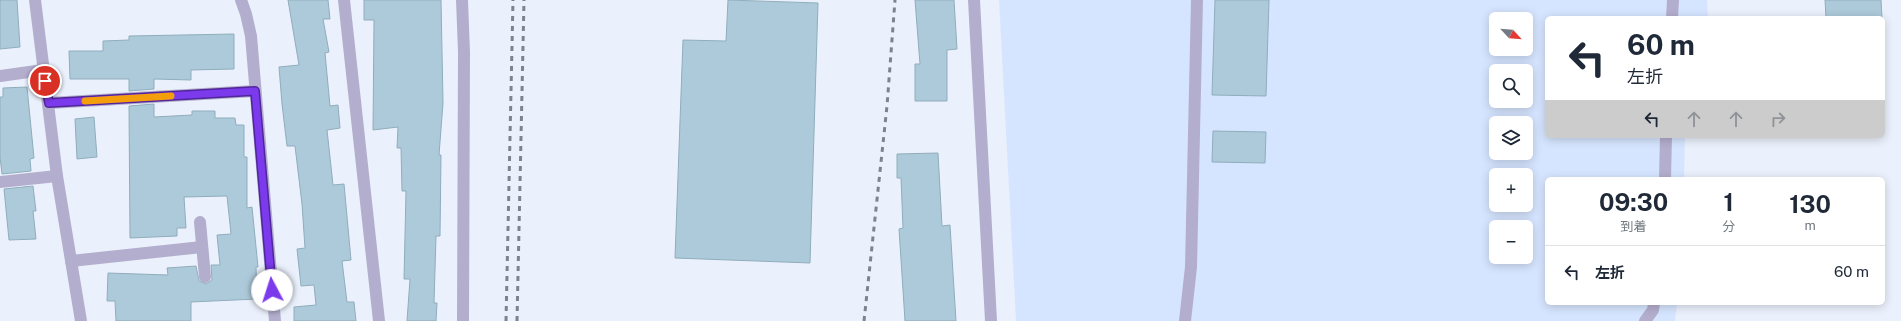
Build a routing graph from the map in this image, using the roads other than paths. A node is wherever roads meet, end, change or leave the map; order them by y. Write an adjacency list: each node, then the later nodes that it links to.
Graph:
1 (35, 0): 9 (street)
2 (241, 0): 11 (street)
3 (344, 0): 24 (street)
4 (462, 0): 25 (street)
5 (974, 0): 26 (street)
6 (1197, 0): 27 (street)
7 (1673, 0): 8 (street)
8 (1672, 16)
9 (43, 70): 10 (street); 12 (street)
10 (0, 76)
11 (255, 91): 12 (street); 23 (street)
12 (49, 103): 14 (street)
13 (1666, 138): 15 (street)
14 (57, 176): 16 (street); 19 (street)
15 (1664, 177)
16 (0, 182)
17 (200, 222): 18 (street)
18 (202, 247): 19 (street); 20 (street)
19 (71, 261): 22 (street)
20 (205, 277)
21 (1653, 312): 28 (street)
22 (81, 321)
23 (274, 321)
24 (379, 321)
25 (463, 321)
26 (991, 321)
27 (1185, 321)
28 (1645, 321)

